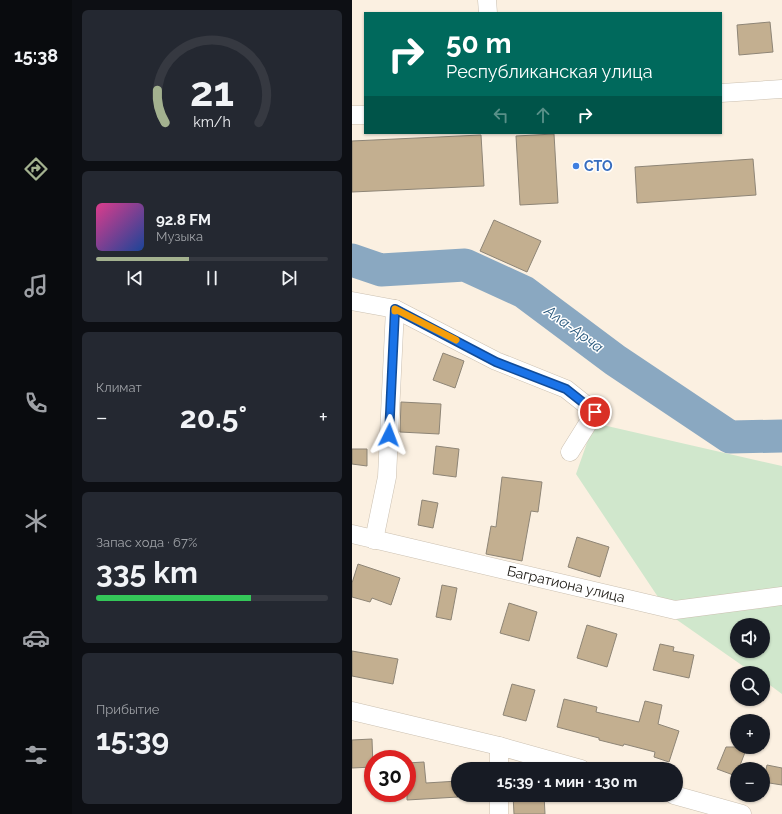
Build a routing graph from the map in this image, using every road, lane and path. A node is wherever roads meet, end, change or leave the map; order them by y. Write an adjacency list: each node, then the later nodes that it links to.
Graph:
1 (487, 0): 2 (street)
2 (488, 12)
3 (782, 89): 4 (street)
4 (722, 93)
5 (352, 115): 6 (street)
6 (364, 115)
7 (352, 301): 8 (street)
8 (395, 309): 9 (street); 11 (street)
9 (570, 452)
10 (352, 534): 11 (street, Багратиона улица)
11 (374, 540): 12 (street, Багратиона улица)
12 (782, 596)
13 (352, 711): 14 (street)
14 (499, 746): 15 (street); 16 (street)
15 (499, 762)
16 (556, 762)
17 (683, 800): 19 (street)
18 (499, 802): 20 (street)
19 (696, 808): 21 (street)
20 (499, 814)
21 (742, 814)

